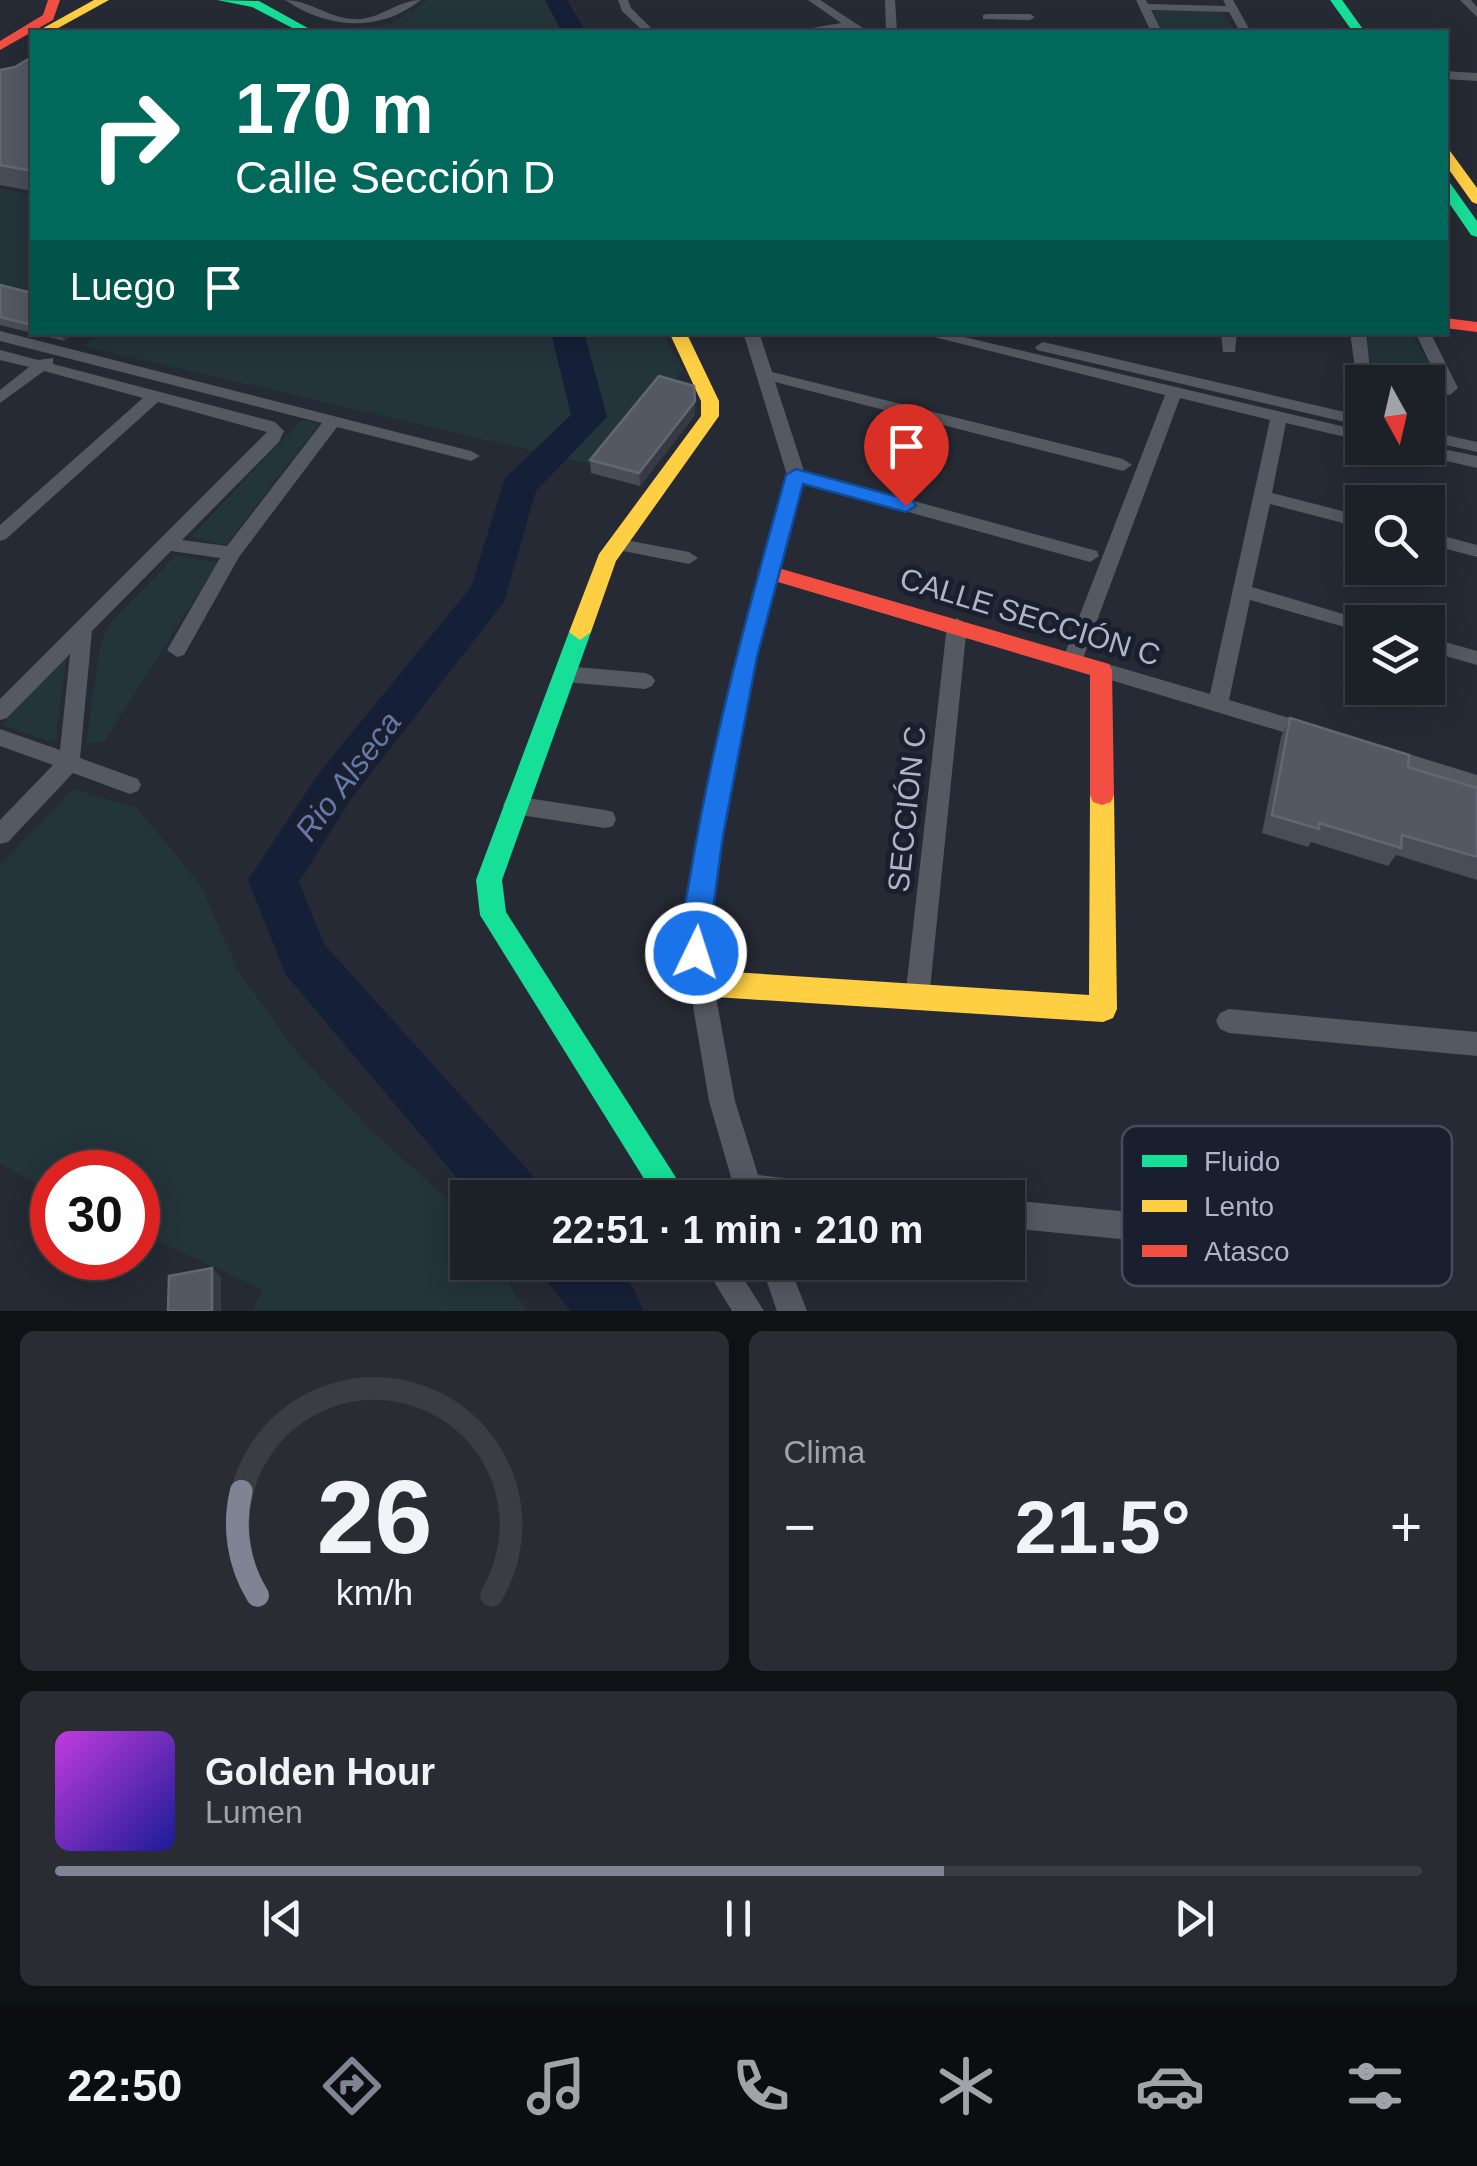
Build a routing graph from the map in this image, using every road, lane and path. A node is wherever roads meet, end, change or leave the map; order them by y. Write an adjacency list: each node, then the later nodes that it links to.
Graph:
1 (54, 0): 32 (street)
2 (102, 0): 20 (street)
3 (223, 0): 13 (street)
4 (290, 0): 5 (street)
5 (416, 0)
6 (623, 0): 22 (street)
7 (813, 0): 19 (street)
8 (890, 0): 25 (street)
9 (984, 0): 17 (street)
10 (1318, 0): 29 (street)
11 (1336, 0): 30 (street)
12 (1464, 0): 16 (street)
13 (254, 2): 21 (street)
14 (1143, 4): 15 (street); 27 (street)
15 (1230, 4): 28 (street)
16 (1477, 14)
17 (987, 16): 18 (street); 26 (street)
18 (1030, 17)
19 (849, 25): 23 (street); 24 (street)
20 (46, 30)
21 (305, 30)
22 (648, 30)
23 (818, 30)
24 (859, 30)
25 (892, 30)
26 (991, 30)
27 (1155, 30)
28 (1244, 30)
29 (1339, 30)
30 (1358, 30)
31 (30, 39): 33 (street)
32 (0, 46)
33 (0, 55)
34 (1448, 75): 35 (street)
35 (1477, 77)
36 (1448, 158): 38 (street)
37 (1448, 190): 39 (street)
38 (1477, 199)
39 (1477, 232)
40 (1448, 323): 41 (street)
41 (1477, 328)
42 (678, 335): 75 (street)
43 (752, 335): 55 (street)
44 (937, 335): 50 (street)
45 (987, 335): 50 (street)
46 (1358, 335): 52 (street)
47 (1424, 335): 53 (street)
48 (0, 336): 49 (street)
49 (60, 351): 54 (street); 60 (street)
50 (1038, 353): 56 (street); 61 (street)
51 (0, 355): 54 (street)
52 (1361, 365)
53 (1438, 365)
54 (41, 366): 57 (street); 58 (street)
55 (764, 374): 68 (street); 69 (street)
56 (1174, 392): 59 (street); 88 (street)
57 (156, 395): 72 (street); 74 (street)
58 (0, 398)
59 (1279, 418): 62 (street); 70 (street)
60 (333, 420): 66 (street); 77 (street)
61 (1345, 424)
62 (1345, 426)
63 (1445, 440): 64 (street)
64 (1477, 447)
65 (1445, 455): 67 (street)
66 (471, 456)
67 (1477, 462)
68 (1123, 465)
69 (796, 475): 78 (street); 80 (street)
70 (1262, 496): 71 (street); 81 (street)
71 (1345, 518)
72 (0, 534)
73 (1445, 543): 76 (street)
74 (164, 544): 77 (street); 84 (street)
75 (616, 544): 79 (street); 90 (street)
76 (1477, 551)
77 (232, 553): 86 (street)
78 (1090, 556)
79 (689, 558)
80 (768, 572): 83 (street, CALLE SECCIÓN C); 103 (street)
81 (1243, 591): 82 (street); 92 (street)
82 (1345, 620)
83 (957, 625): 88 (street, CALLE SECCIÓN C); 104 (street, SECCIÓN C)
84 (83, 628): 93 (street); 97 (street)
85 (1445, 649): 87 (street)
86 (178, 650)
87 (1477, 658)
88 (1072, 661): 89 (street, CALLE SECCIÓN C)
89 (1101, 670): 92 (street, CALLE SECCIÓN C); 104 (street)
90 (564, 674): 91 (street); 100 (street)
91 (645, 681)
92 (1218, 704): 95 (street, CALLE SECCIÓN C)
93 (2, 708)
94 (0, 737): 97 (street)
95 (1329, 738)
96 (1366, 749): 98 (street)
97 (69, 762): 99 (street); 102 (street)
98 (1477, 784)
99 (130, 785)
100 (514, 805): 101 (street); 107 (street)
101 (605, 819)
102 (0, 835)
103 (700, 983): 104 (street); 108 (street)
104 (918, 999)
105 (1229, 1021): 106 (street)
106 (1477, 1044)
107 (662, 1180)
108 (746, 1180)
109 (1025, 1216): 110 (street)
110 (1122, 1225)
111 (728, 1280): 113 (street)
112 (781, 1280): 114 (street)
113 (749, 1311)
114 (792, 1311)

